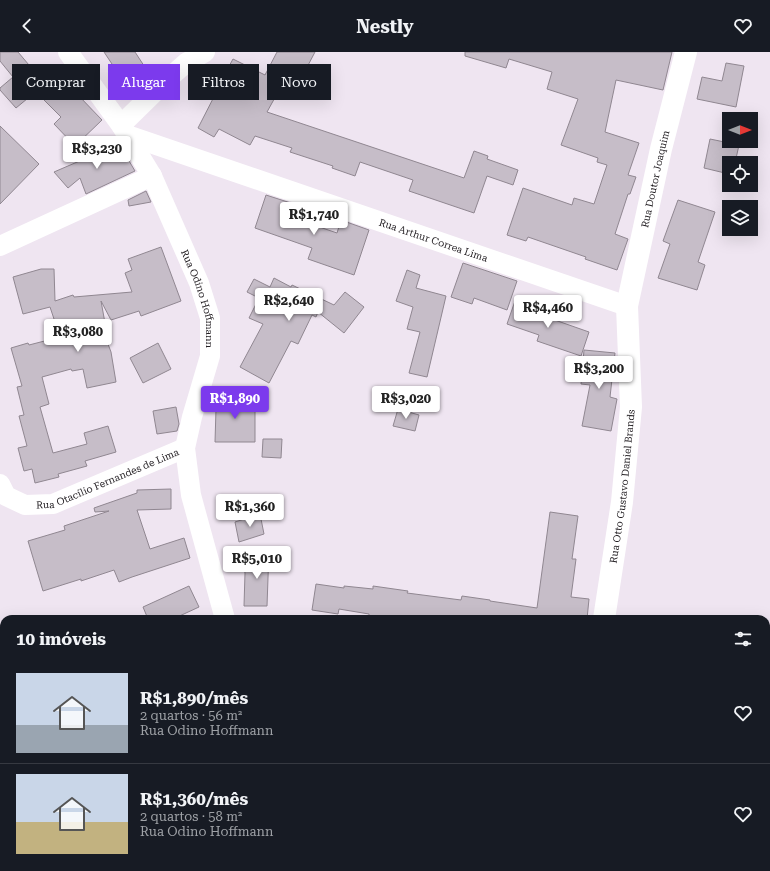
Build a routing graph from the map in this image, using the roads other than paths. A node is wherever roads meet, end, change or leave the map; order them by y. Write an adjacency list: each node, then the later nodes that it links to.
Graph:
1 (68, 52): 4 (street, Rua Odino Hoffmann)
2 (205, 52): 4 (street)
3 (686, 52): 7 (street, Rua Doutor Joaquim)
4 (124, 130): 5 (street, Rua Odino Hoffmann); 7 (street, Rua Arthur Correa Lima)
5 (152, 176): 6 (street); 8 (street, Rua Odino Hoffmann)
6 (0, 246)
7 (627, 306): 11 (street, Rua Otto Gustavo Daniel Brands)
8 (186, 448): 9 (street, Rua Otacílio Fernandes de Lima); 10 (street, Rua Odino Hoffmann)
9 (3, 490)
10 (224, 615)
11 (605, 615)

